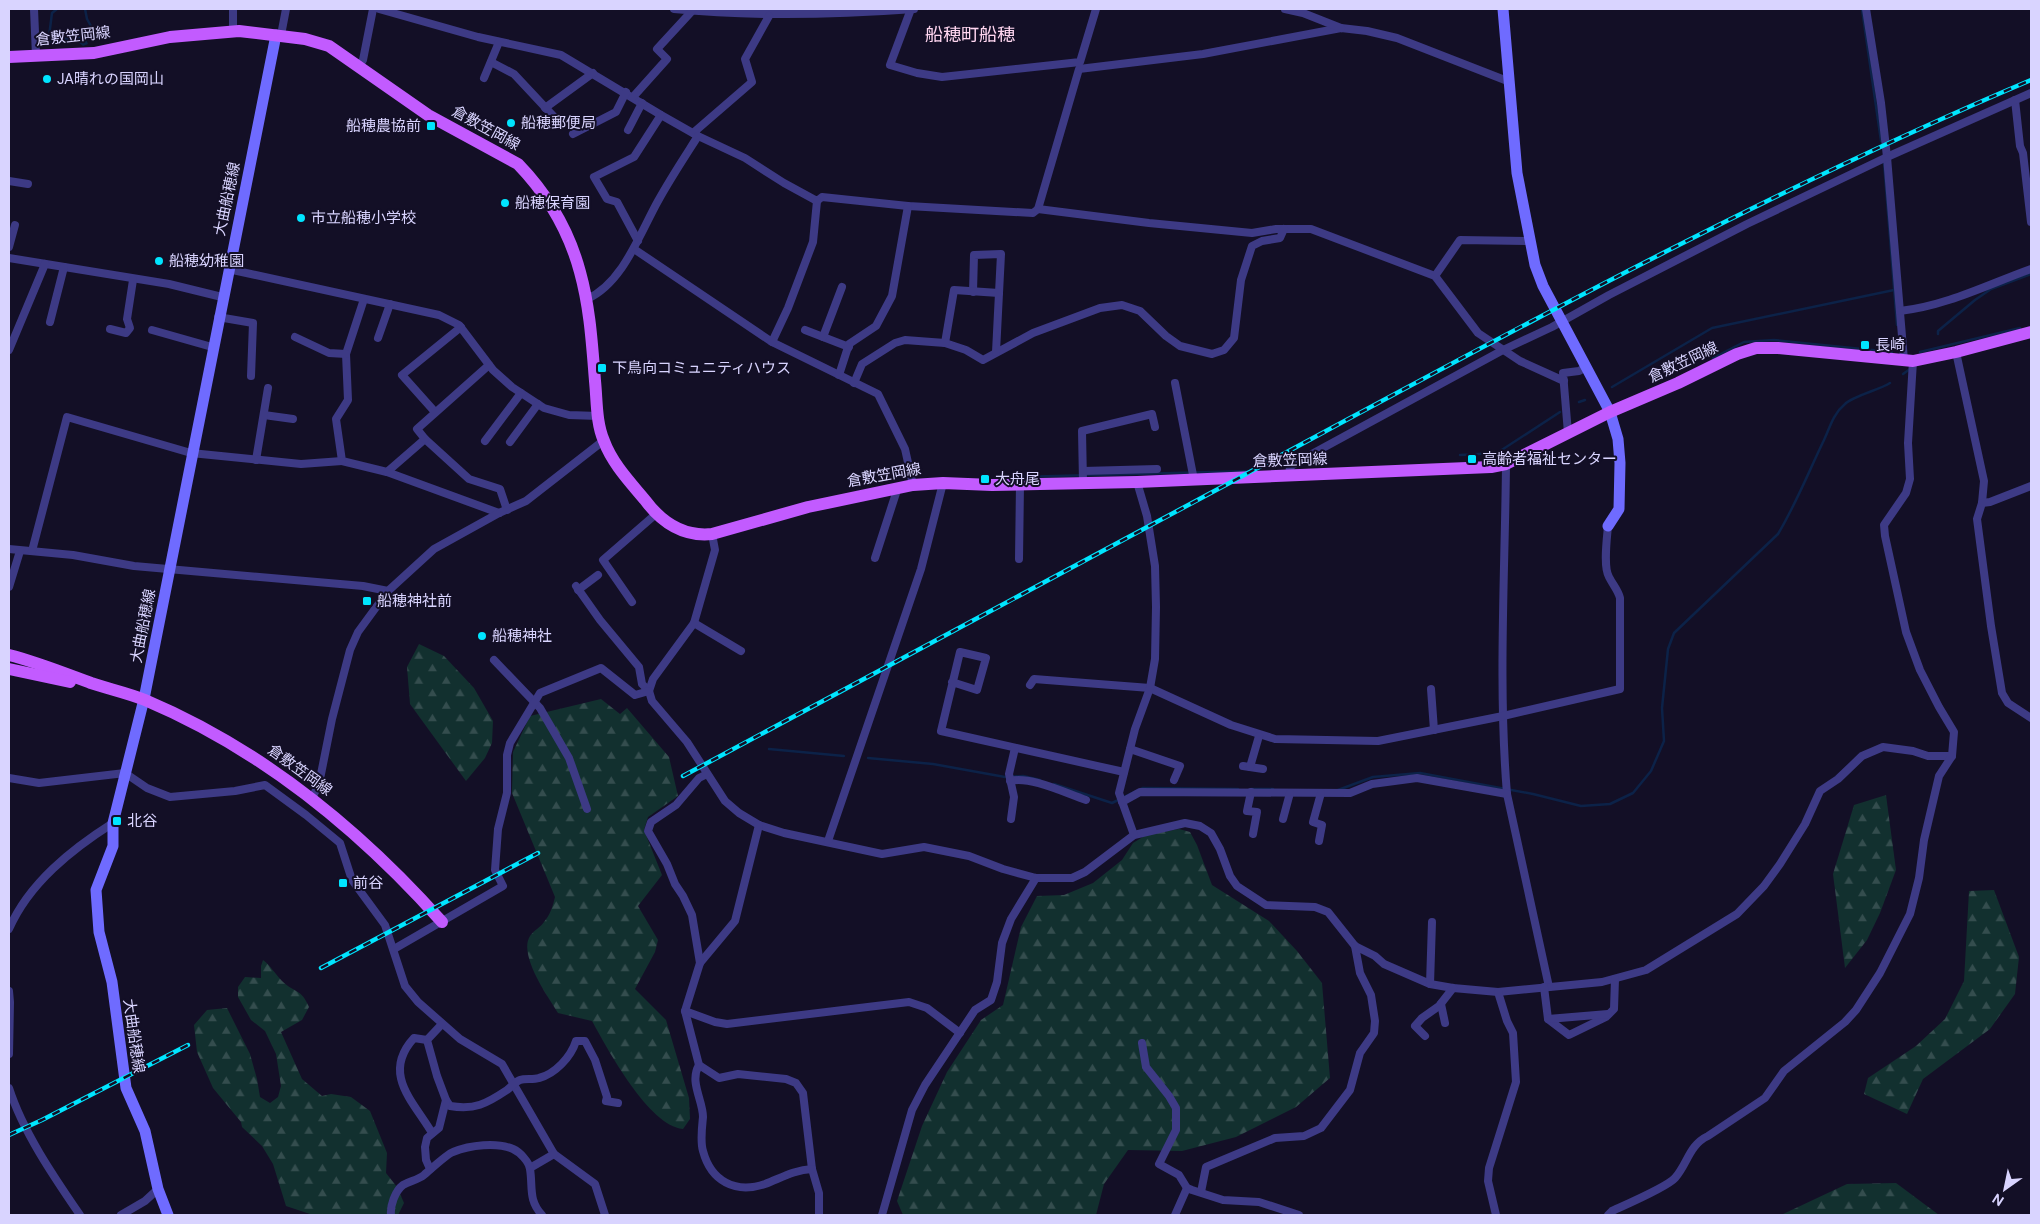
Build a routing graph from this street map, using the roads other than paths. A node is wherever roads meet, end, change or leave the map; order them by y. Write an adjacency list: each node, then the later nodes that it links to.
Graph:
1 (34, 9): 19 (street)
2 (233, 9): 16 (street)
3 (286, 9): 17 (street)
4 (373, 9): 22 (street)
5 (379, 9): 18 (street)
6 (674, 9): 13 (street)
7 (911, 9): 8 (street); 14 (street); 23 (street)
8 (915, 9)
9 (1096, 9): 23 (street)
10 (1285, 9): 15 (street)
11 (1503, 9): 26 (main road)
12 (1866, 9): 38 (street)
13 (692, 11): 14 (street); 29 (street)
14 (769, 16): 37 (street)
15 (1341, 28): 23 (street); 26 (street)
16 (233, 32): 17 (main road, 倉敷笠岡線); 19 (main road, 倉敷笠岡線)
17 (278, 35): 22 (main road, 倉敷笠岡線); 54 (main road, 大曲船穂線)
18 (499, 42): 21 (street); 24 (street)
19 (36, 56): 20 (main road, 倉敷笠岡線)
20 (9, 57)
21 (491, 62): 25 (street); 32 (street)
22 (359, 66): 63 (main road, 倉敷笠岡線)
23 (1079, 66): 43 (street)
24 (593, 73): 27 (street); 32 (street)
25 (484, 78)
26 (1510, 82): 48 (main road)
27 (626, 92): 29 (street); 36 (street)
28 (2031, 93): 30 (street)
29 (633, 97): 31 (street)
30 (2015, 100): 38 (street); 44 (street)
31 (642, 103): 33 (street); 35 (street)
32 (545, 108): 34 (street)
33 (661, 115): 37 (street); 47 (street)
34 (557, 120)
35 (628, 130)
36 (573, 134)
37 (696, 135): 41 (street); 47 (street)
38 (1887, 157): 65 (street); 68 (street)
39 (9, 181): 40 (street)
40 (28, 184)
41 (817, 201): 42 (street); 77 (street)
42 (908, 206): 43 (street); 80 (street)
43 (1038, 209): 46 (street)
44 (2031, 222)
45 (15, 225): 49 (street)
46 (1284, 229): 56 (street); 83 (street)
47 (638, 241): 50 (street)
48 (1530, 242): 56 (street); 68 (main road)
49 (9, 246)
50 (634, 249): 63 (street); 77 (street)
51 (9, 258): 52 (street)
52 (45, 264): 53 (street); 81 (street)
53 (64, 267): 57 (street); 67 (street)
54 (228, 269): 61 (main road, 大曲船穂線); 62 (street)
55 (2031, 269): 65 (street)
56 (1435, 276): 82 (street)
57 (133, 280): 61 (street); 70 (street)
58 (842, 287): 75 (street)
59 (973, 292): 60 (street); 60 (street); 78 (street)
60 (999, 293): 83 (street)
61 (222, 298): 66 (main road, 大曲船穂線)
62 (364, 299): 64 (street); 85 (street)
63 (587, 299): 100 (main road, 倉敷笠岡線)
64 (390, 304): 69 (street); 76 (street)
65 (1900, 311): 86 (street)
66 (218, 317): 79 (main road, 大曲船穂線); 90 (street)
67 (50, 322)
68 (1562, 322): 82 (street); 88 (main road)
69 (461, 327): 87 (street); 97 (street)
70 (110, 329)
71 (152, 330): 79 (street)
72 (805, 330): 75 (street)
73 (2031, 332): 84 (main road, 倉敷笠岡線)
74 (295, 337): 85 (street)
75 (823, 337): 80 (street)
76 (378, 338)
77 (772, 342): 89 (street)
78 (945, 343): 83 (street); 92 (street)
79 (212, 347): 108 (main road, 大曲船穂線)
80 (849, 347): 89 (street)
81 (9, 350)
82 (1503, 350): 91 (street); 116 (street)
83 (996, 352)
84 (1956, 352): 86 (main road, 倉敷笠岡線); 123 (street)
85 (346, 354): 110 (street)
86 (1909, 360): 98 (main road, 倉敷笠岡線); 158 (street)
87 (489, 364): 95 (street); 97 (street)
88 (1586, 367): 91 (street); 98 (main road)
89 (839, 375): 92 (street)
90 (250, 376)
91 (1564, 381): 103 (street)
92 (854, 383): 120 (street)
93 (1175, 383): 114 (street)
94 (268, 388): 99 (street)
95 (521, 393): 96 (street); 105 (street)
96 (538, 404): 100 (street); 107 (street)
97 (435, 412): 104 (street)
98 (1610, 412): 103 (main road, 倉敷笠岡線); 127 (main road)
99 (264, 415): 101 (street); 109 (street)
100 (598, 416): 106 (main road, 倉敷笠岡線)
101 (293, 418)
102 (1155, 427): 115 (street)
103 (1568, 433): 111 (main road, 倉敷笠岡線)
104 (425, 439): 113 (street); 124 (street)
105 (485, 441)
106 (603, 441): 124 (street); 126 (main road, 倉敷笠岡線)
107 (510, 442)
108 (191, 453): 109 (street); 131 (street); 134 (main road, 大曲船穂線)
109 (256, 460): 110 (street)
110 (342, 461): 113 (street)
111 (1506, 464): 116 (main road, 倉敷笠岡線); 152 (street)
112 (1157, 469): 115 (street)
113 (387, 472): 125 (street)
114 (1193, 475): 116 (main road, 倉敷笠岡線); 117 (main road, 倉敷笠岡線)
115 (1083, 476): 117 (main road, 倉敷笠岡線); 119 (main road, 倉敷笠岡線)
116 (1289, 476)
117 (1137, 482): 146 (street)
118 (943, 483): 119 (main road, 倉敷笠岡線); 120 (main road, 倉敷笠岡線); 180 (street)
119 (1020, 484): 133 (street)
120 (913, 485): 122 (main road, 倉敷笠岡線)
121 (2031, 486): 123 (street)
122 (898, 487): 128 (main road, 倉敷笠岡線); 132 (street)
123 (1982, 503): 153 (street)
124 (507, 510): 125 (street)
125 (499, 513): 137 (street)
126 (656, 514): 128 (main road, 倉敷笠岡線); 138 (street)
127 (1608, 526): 152 (street)
128 (712, 534): 139 (street)
129 (9, 549): 130 (street)
130 (20, 551): 131 (street); 136 (street)
131 (32, 551): 134 (street)
132 (875, 558)
133 (1019, 559)
134 (170, 568): 137 (street); 150 (main road, 大曲船穂線)
135 (598, 575): 149 (street)
136 (9, 587)
137 (388, 591): 170 (street)
138 (632, 602)
139 (694, 623): 140 (street); 149 (street)
140 (741, 651)
141 (9, 655): 148 (main road, 倉敷笠岡線)
142 (494, 660): 151 (street)
143 (9, 669): 148 (main road, 倉敷笠岡線)
144 (952, 682): 144 (street); 156 (street)
145 (1030, 685): 146 (street)
146 (1150, 688): 155 (street); 157 (street)
147 (1431, 688): 154 (street)
148 (109, 689): 150 (main road, 倉敷笠岡線)
149 (649, 690): 151 (street); 162 (street)
150 (144, 700): 161 (main road, 大曲船穂線); 170 (main road, 倉敷笠岡線)
151 (534, 700): 173 (street); 183 (street)
152 (1503, 716): 154 (street); 166 (street)
153 (2031, 718)
154 (1434, 730): 155 (street)
155 (1259, 736): 159 (street)
156 (1014, 748): 160 (street); 164 (street)
157 (1130, 749): 160 (street); 165 (street)
158 (1952, 756): 191 (street); 233 (street)
159 (1263, 769)
160 (1124, 772): 171 (street)
161 (125, 773): 163 (street); 176 (main road, 大曲船穂線); 188 (street)
162 (707, 774): 177 (street); 190 (street)
163 (9, 778)
164 (1009, 778): 172 (street); 175 (street)
165 (1174, 780)
166 (1507, 790): 169 (street); 193 (street)
167 (1251, 792): 168 (street); 171 (street); 178 (street)
168 (1290, 793): 169 (street); 174 (street)
169 (1321, 793): 181 (street)
170 (312, 798): 183 (main road, 倉敷笠岡線)
171 (1120, 798): 179 (street)
172 (1086, 800)
173 (587, 809)
174 (1283, 818)
175 (1012, 819)
176 (113, 823): 185 (street); 220 (main road, 大曲船穂線)
177 (759, 825): 180 (street); 190 (street)
178 (1253, 834)
179 (1134, 835): 182 (street); 186 (street)
180 (828, 841): 182 (street)
181 (1319, 841)
182 (1036, 878): 203 (street)
183 (442, 922): 188 (street)
184 (1432, 922): 192 (street)
185 (9, 929)
186 (1355, 946): 189 (street); 221 (street)
187 (1374, 947): 189 (street)
188 (394, 949): 202 (street)
189 (1374, 956): 192 (street)
190 (700, 963): 198 (street)
191 (1615, 979): 193 (street); 199 (street)
192 (1430, 984): 194 (street)
193 (1547, 987): 196 (street); 200 (street)
194 (1453, 988): 196 (street); 197 (street)
195 (9, 991): 206 (street)
196 (1498, 992): 232 (street)
197 (1441, 1004): 201 (street); 204 (street)
198 (685, 1011): 203 (street); 209 (street)
199 (1609, 1014): 200 (street); 200 (street)
200 (1548, 1019)
201 (1445, 1023)
202 (442, 1024): 205 (street); 210 (street)
203 (960, 1033): 229 (street)
204 (1425, 1036)
205 (428, 1040): 212 (street); 214 (street)
206 (9, 1043): 208 (street)
207 (1142, 1043): 219 (street)
208 (9, 1054)
209 (699, 1065): 218 (street); 218 (street)
210 (515, 1084): 212 (street); 213 (street); 215 (street)
211 (9, 1088): 222 (street)
212 (446, 1100): 214 (street)
213 (618, 1103)
214 (432, 1133): 217 (street)
215 (554, 1154): 216 (street); 227 (street)
216 (530, 1168): 217 (street); 226 (street)
217 (430, 1169): 225 (street)
218 (812, 1169): 228 (street)
219 (1187, 1188): 221 (street); 230 (street)
220 (158, 1189): 223 (street); 224 (main road, 大曲船穂線)
221 (1201, 1192): 231 (street)
222 (80, 1215)
223 (121, 1215)
224 (168, 1215)
225 (391, 1215)
226 (542, 1215)
227 (605, 1215)
228 (820, 1215)
229 (882, 1215)
230 (1175, 1215)
231 (1298, 1215)
232 (1496, 1215)
233 (1608, 1215)

